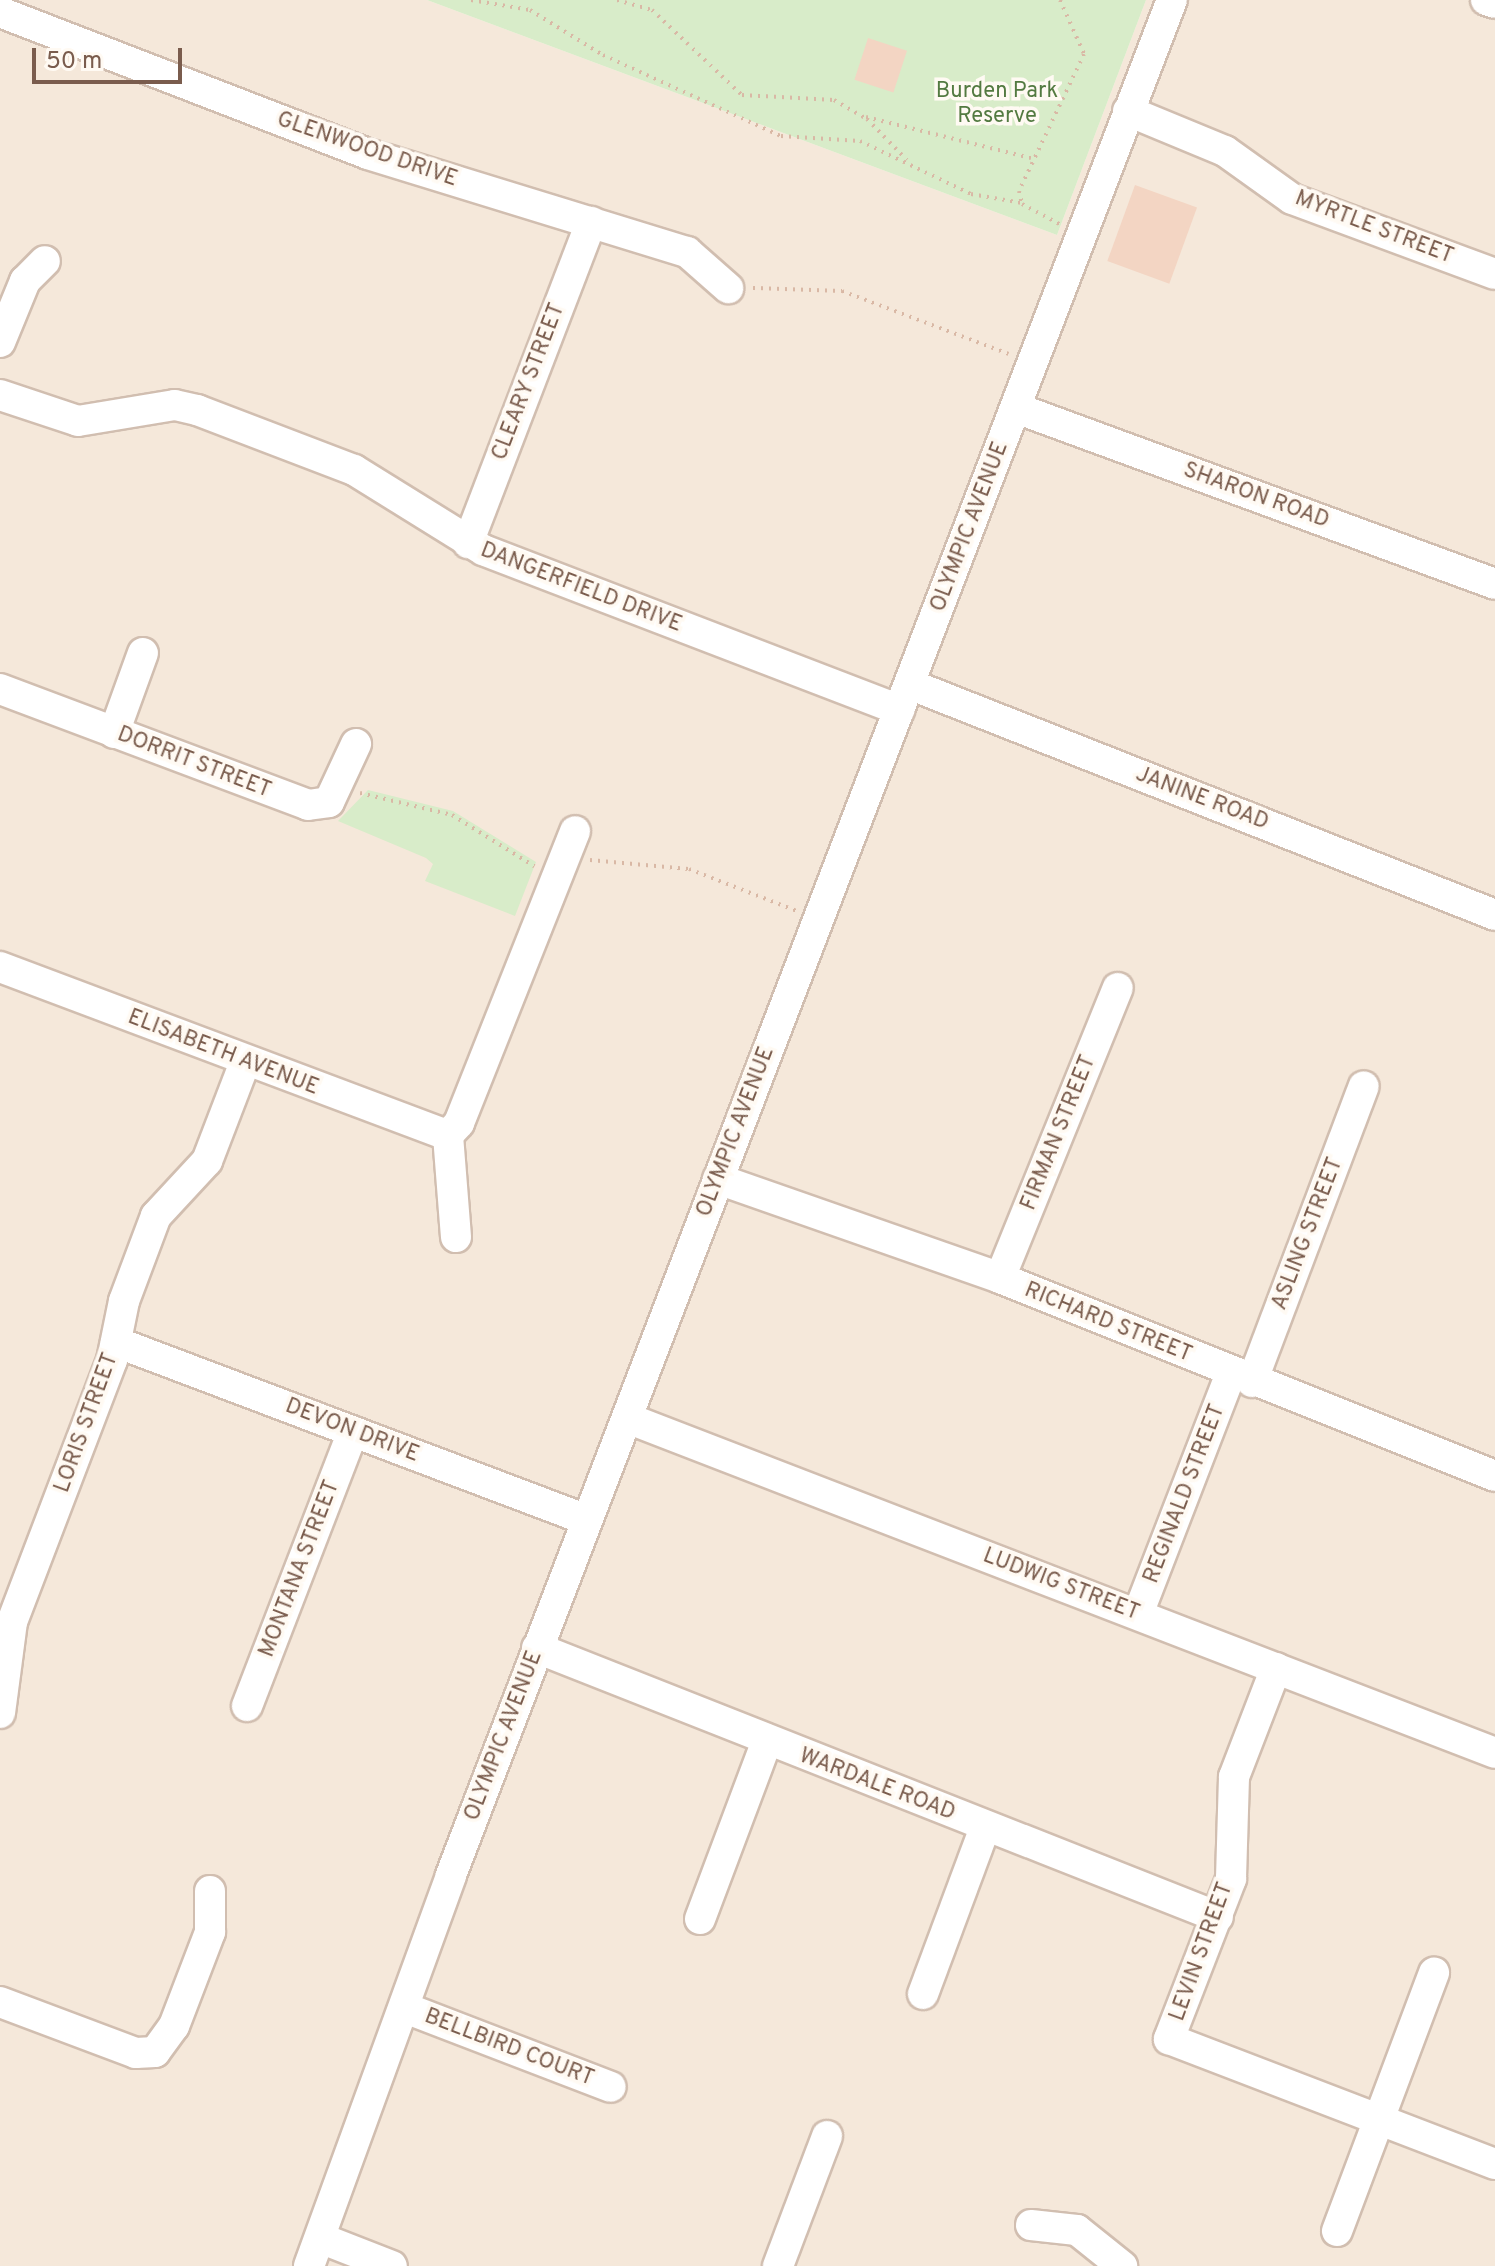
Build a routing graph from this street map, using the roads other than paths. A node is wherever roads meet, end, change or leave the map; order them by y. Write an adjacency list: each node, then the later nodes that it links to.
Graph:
1 (1172, 0): 5 (street, OLYMPIC AVENUE)
2 (1486, 0): 3 (street)
3 (1495, 3)
4 (0, 12): 6 (street, GLENWOOD DRIVE)
5 (1128, 111): 8 (street, MYRTLE STREET); 12 (street, OLYMPIC AVENUE)
6 (591, 222): 9 (street, GLENWOOD DRIVE); 13 (street, CLEARY STREET)
7 (45, 261): 10 (street)
8 (1495, 274)
9 (728, 288)
10 (0, 342)
11 (0, 395): 13 (street, DANGERFIELD DRIVE)
12 (1016, 408): 14 (street, SHARON ROAD); 17 (street, OLYMPIC AVENUE)
13 (468, 543): 17 (street, DANGERFIELD DRIVE)
14 (1495, 584)
15 (143, 653): 18 (street)
16 (0, 689): 18 (street, DORRIT STREET)
17 (904, 697): 21 (street, JANINE ROAD); 27 (street, OLYMPIC AVENUE)
18 (114, 733): 19 (street, DORRIT STREET)
19 (356, 744)
20 (569, 844): 26 (street)
21 (1495, 915)
22 (0, 967): 24 (street, ELISABETH AVENUE)
23 (1118, 988): 29 (street, FIRMAN STREET)
24 (245, 1062): 26 (street, ELISABETH AVENUE); 30 (street, LORIS STREET)
25 (1364, 1086): 31 (street, ASLING STREET)
26 (448, 1135): 28 (street)
27 (718, 1179): 29 (street, RICHARD STREET); 32 (street, OLYMPIC AVENUE)
28 (456, 1237)
29 (1000, 1278): 31 (street, RICHARD STREET)
30 (116, 1342): 33 (street, DEVON DRIVE); 40 (street, LORIS STREET)
31 (1241, 1378): 34 (street, RICHARD STREET); 36 (street, REGINALD STREET)
32 (627, 1418): 35 (street, OLYMPIC AVENUE); 36 (street, LUDWIG STREET)
33 (353, 1432): 35 (street, DEVON DRIVE); 39 (street, MONTANA STREET)
34 (1495, 1476)
35 (587, 1520): 37 (street, OLYMPIC AVENUE)
36 (1138, 1614): 38 (street, LUDWIG STREET)
37 (537, 1648): 41 (street, WARDALE ROAD); 50 (street, OLYMPIC AVENUE)
38 (1276, 1668): 42 (street, LUDWIG STREET); 45 (street, LEVIN STREET)
39 (247, 1706)
40 (0, 1713)
41 (766, 1743): 43 (street, WARDALE ROAD); 46 (street)
42 (1495, 1753)
43 (985, 1827): 45 (street, WARDALE ROAD); 48 (street)
44 (210, 1891): 49 (street)
45 (1218, 1917): 52 (street, LEVIN STREET)
46 (700, 1919)
47 (1434, 1973): 52 (street)
48 (923, 1994)
49 (0, 2002)
50 (408, 2009): 51 (street, BELLBIRD COURT); 57 (street, OLYMPIC AVENUE)
51 (611, 2087)
52 (1382, 2121): 54 (street, LEVIN STREET); 56 (street)
53 (827, 2136): 59 (street)
54 (1495, 2164)
55 (1031, 2225): 60 (street)
56 (1337, 2231)
57 (314, 2252): 58 (street)
58 (392, 2266)
59 (778, 2266)
60 (1122, 2266)

